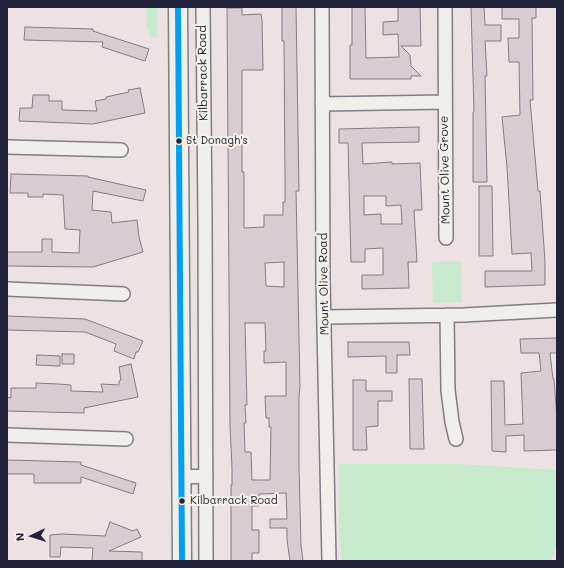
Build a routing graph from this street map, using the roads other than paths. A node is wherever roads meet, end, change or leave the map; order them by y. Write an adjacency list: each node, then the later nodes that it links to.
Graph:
1 (178, 7): 19 (main road, Kilbarrack Road)
2 (202, 7): 18 (street, Kilbarrack Road)
3 (322, 7): 6 (street, Mount Olive Road)
4 (445, 7): 5 (street, Mount Olive Grove)
5 (445, 102): 6 (street, Mount Olive Grove); 9 (street, Mount Olive Grove)
6 (322, 104): 14 (street, Mount Olive Road)
7 (7, 147): 8 (street)
8 (121, 150)
9 (446, 238)
10 (7, 290): 11 (street)
11 (123, 294)
12 (557, 310): 13 (street)
13 (447, 315): 14 (street); 17 (street)
14 (325, 317): 22 (street, Mount Olive Road)
15 (7, 435): 16 (street)
16 (126, 439)
17 (456, 439)
18 (206, 476): 19 (street); 21 (street, Kilbarrack Road)
19 (182, 477): 20 (main road, Kilbarrack Road)
20 (182, 561)
21 (206, 561)
22 (329, 561)

